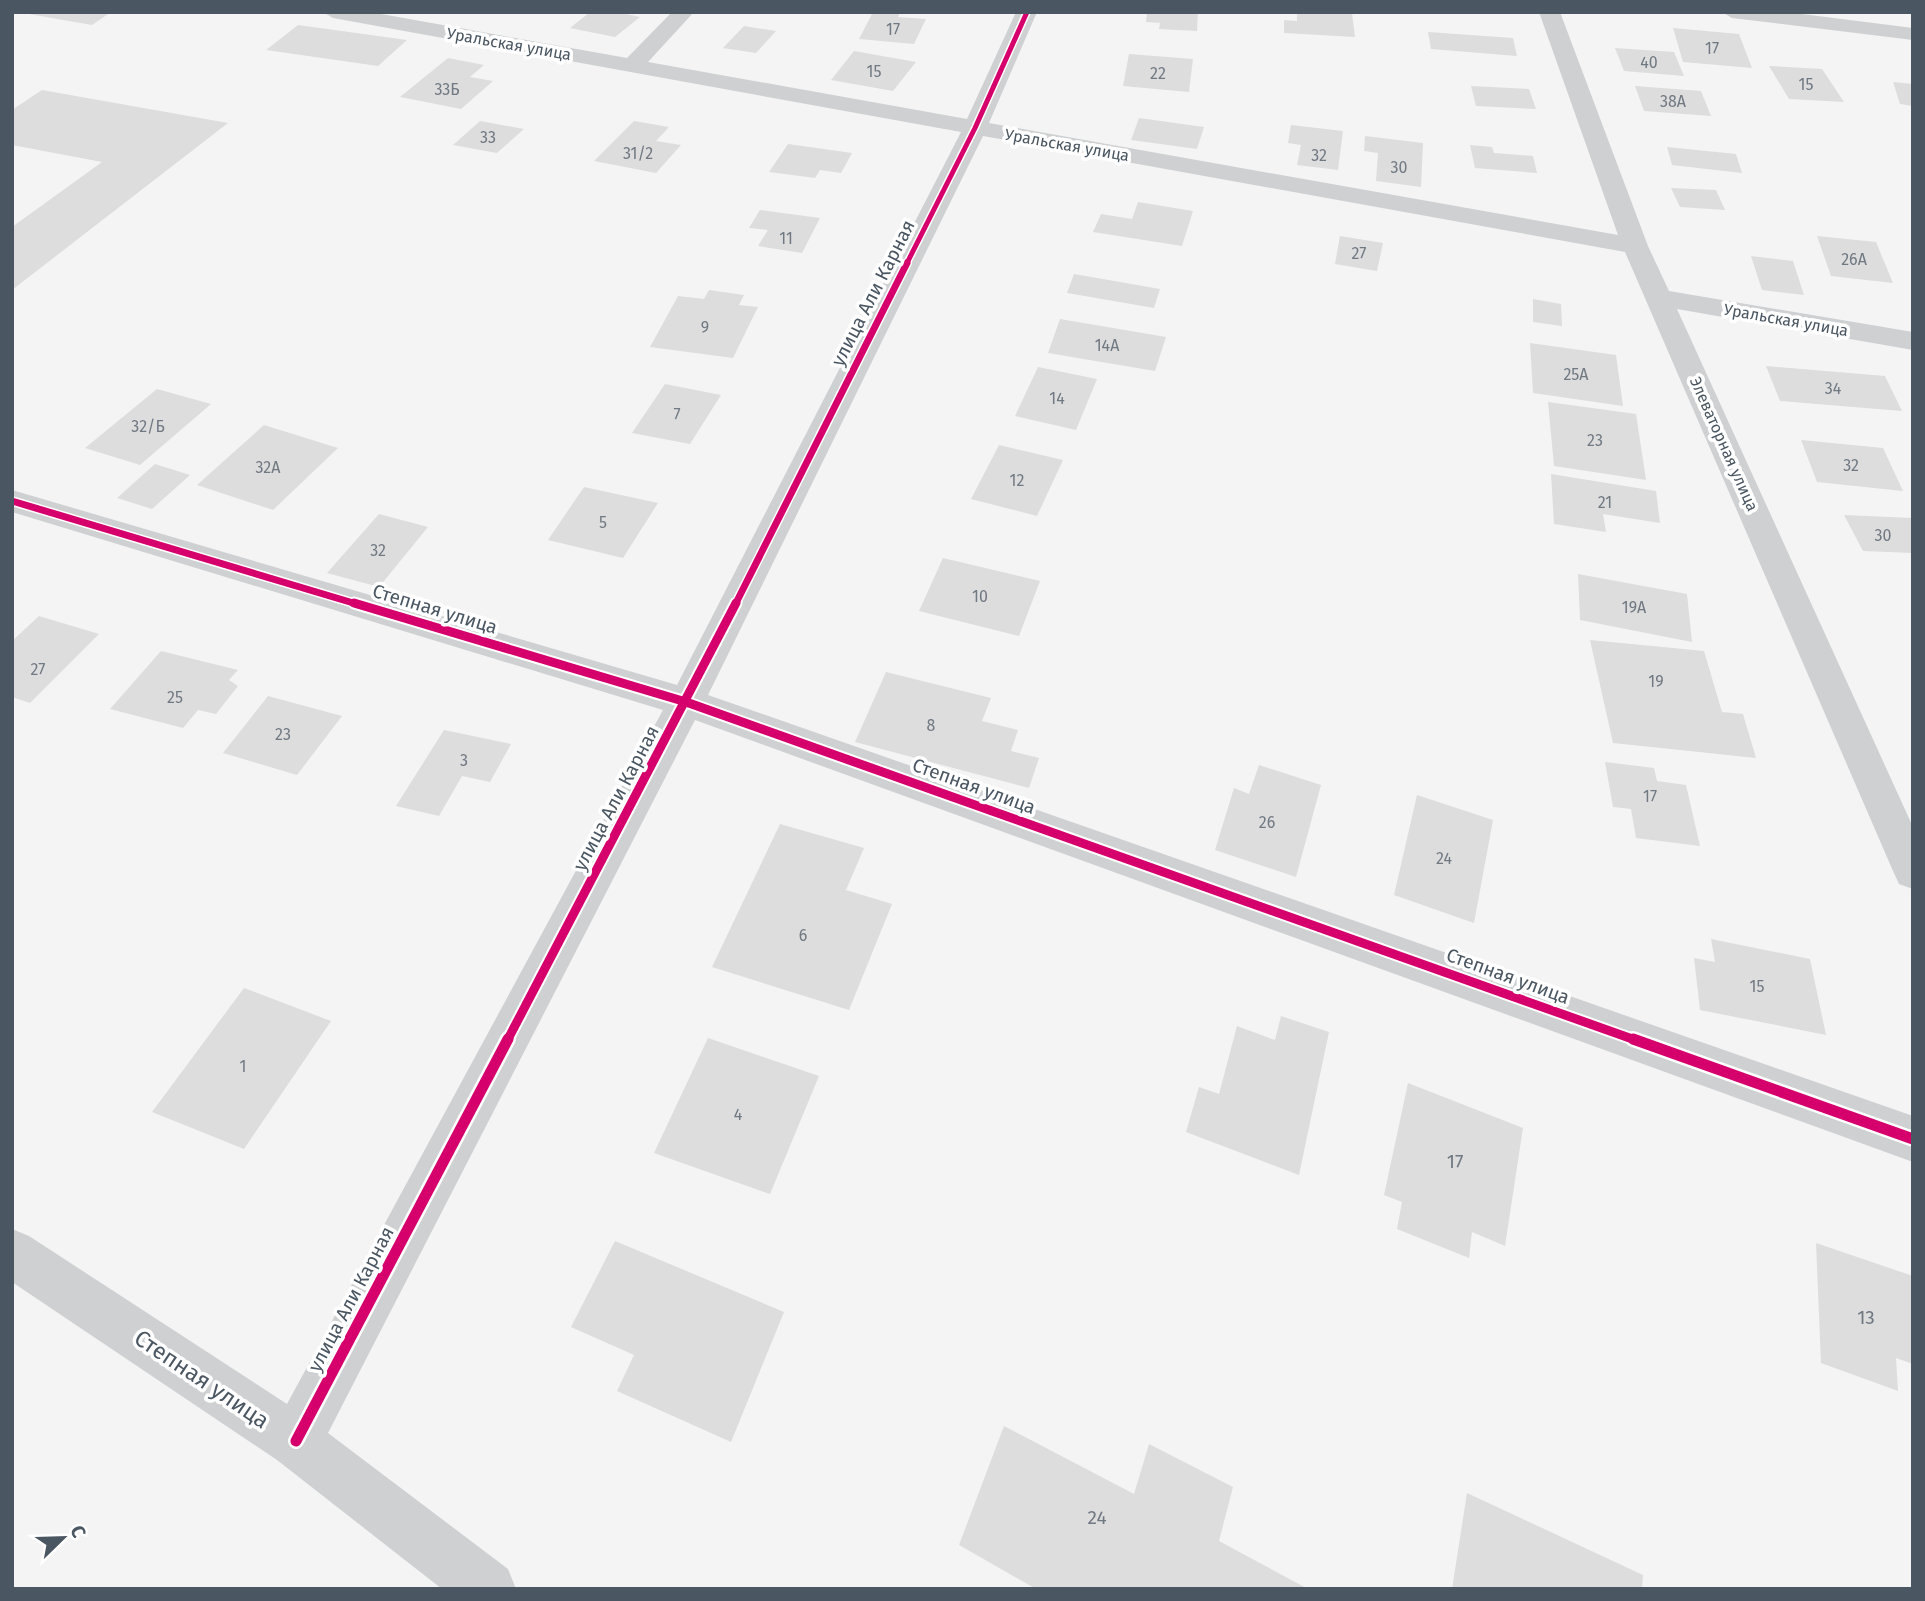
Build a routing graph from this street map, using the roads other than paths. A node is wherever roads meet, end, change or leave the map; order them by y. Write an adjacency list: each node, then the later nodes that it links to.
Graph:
1 (333, 12): 7 (street, Уральская улица)
2 (684, 12): 7 (street)
3 (1027, 12): 8 (street, улица Али Карная)
4 (1549, 12): 9 (street, Элеваторная улица)
5 (1732, 12): 6 (street)
6 (1913, 34)
7 (632, 66): 8 (street, Уральская улица)
8 (975, 128): 9 (street, Уральская улица); 13 (street, улица Али Карная)
9 (1635, 246): 10 (street, Элеваторная улица)
10 (1659, 298): 11 (street, Уральская улица); 14 (street, Элеваторная улица)
11 (1913, 341)
12 (12, 501): 13 (street, Степная улица)
13 (686, 702): 15 (street, Степная улица); 17 (street, улица Али Карная)
14 (1913, 871)
15 (1913, 1139)
16 (12, 1253): 17 (street, Степная улица)
17 (296, 1441): 18 (street, Степная улица)
18 (488, 1589)

